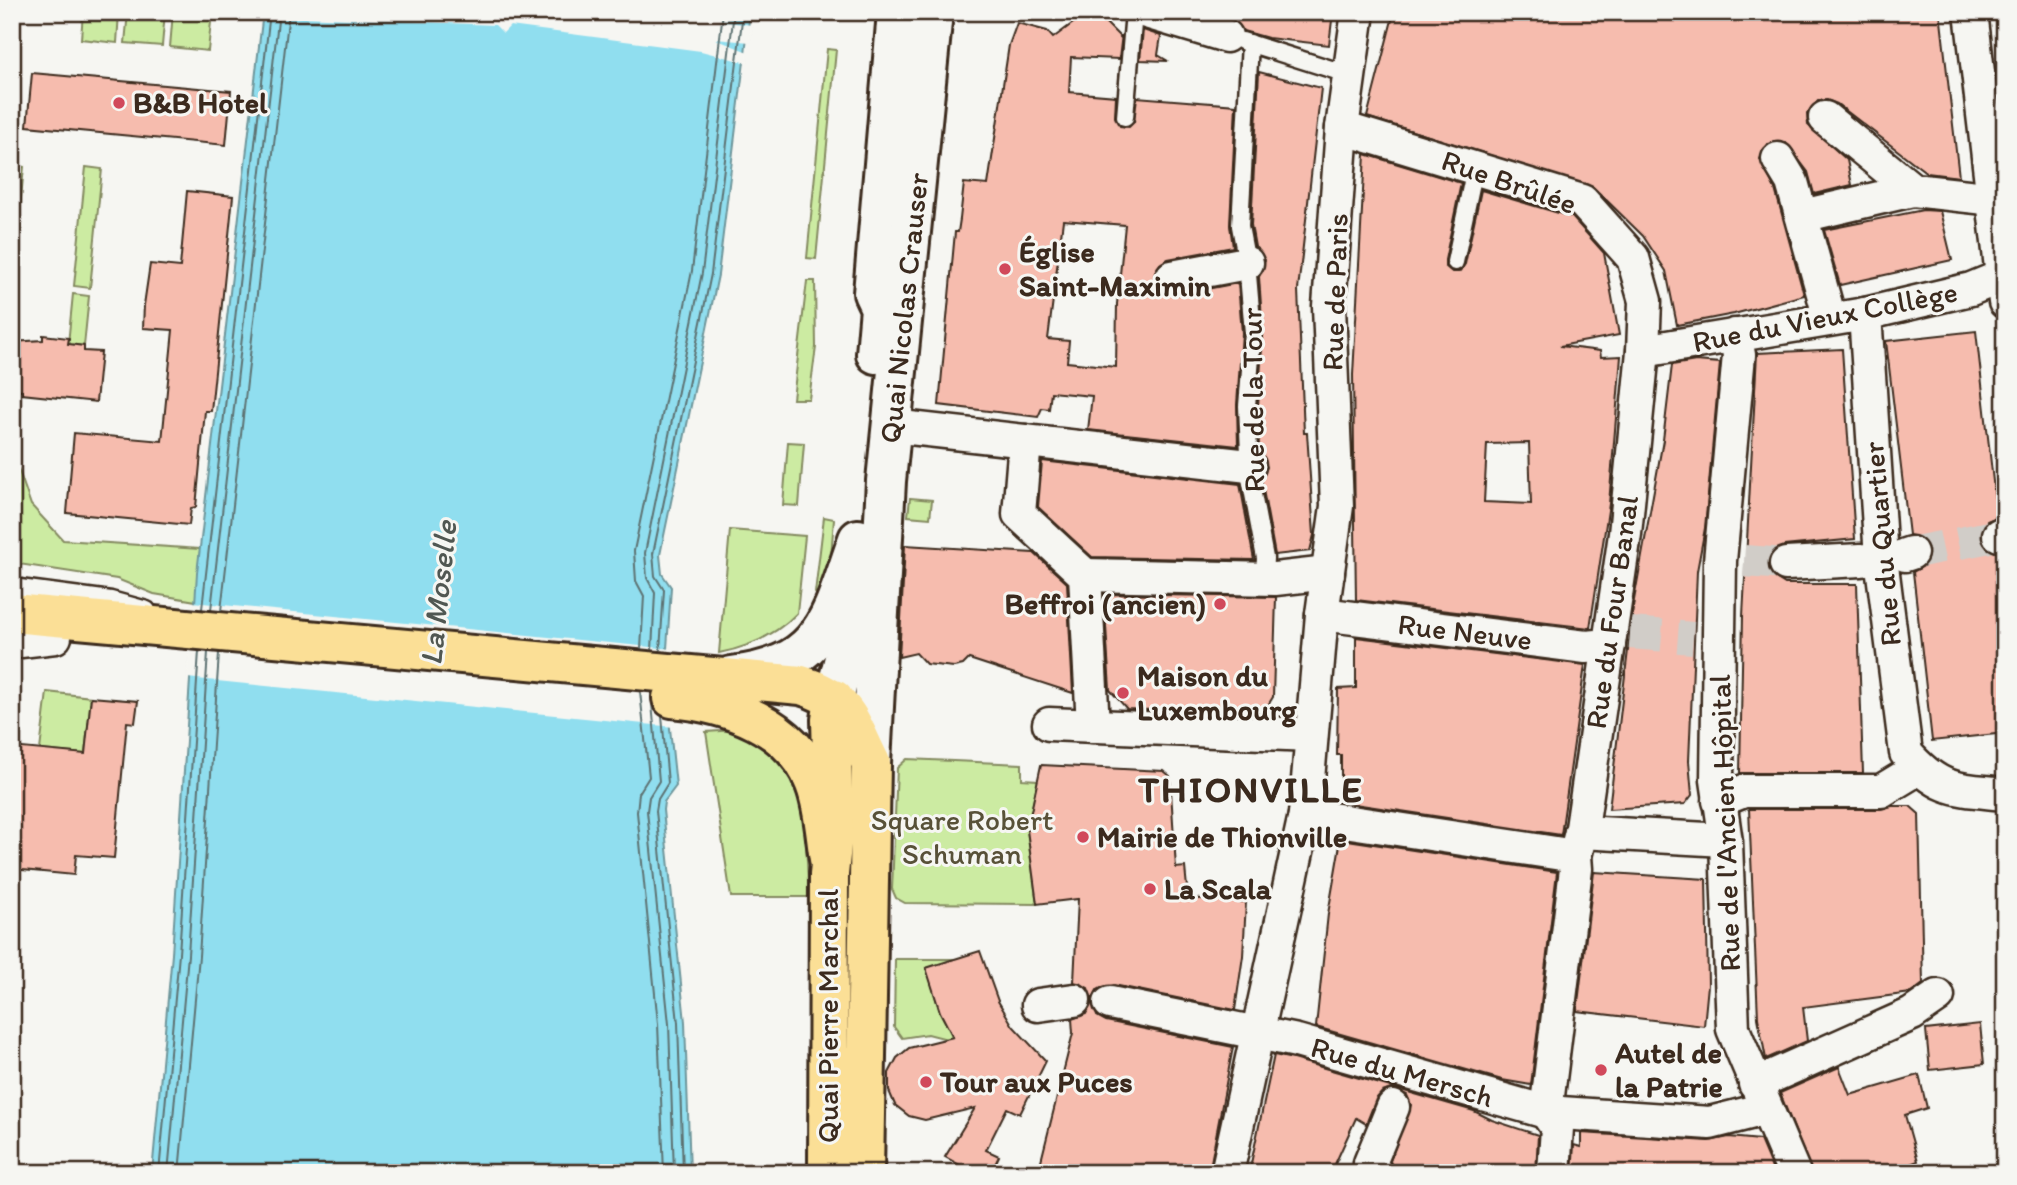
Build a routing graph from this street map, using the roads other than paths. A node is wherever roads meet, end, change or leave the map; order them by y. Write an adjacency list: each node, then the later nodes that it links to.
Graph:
1 (897, 12): 28 (main road, Quai Nicolas Crauser)
2 (933, 12): 25 (main road, Quai Nicolas Crauser)
3 (1134, 12): 9 (lane)
4 (1146, 12): 7 (street)
5 (1358, 12): 8 (street, Rue de Paris)
6 (1970, 12): 15 (street)
7 (1238, 40): 8 (lane); 18 (lane, Rue de la Tour)
8 (1350, 75): 11 (street, Rue de Paris)
9 (1125, 117)
10 (1825, 117): 14 (street)
11 (1342, 128): 13 (street, Rue Brûlée); 31 (street, Rue de Paris)
12 (1778, 159): 16 (street)
13 (1475, 169): 17 (lane); 24 (street, Rue Brûlée)
14 (1913, 190): 15 (street); 16 (street)
15 (1995, 199): 20 (street)
16 (1802, 216): 22 (street)
17 (1455, 262)
18 (1247, 263): 19 (street, Rue de la Tour); 27 (lane, Rue de la Tour)
19 (1172, 277)
20 (2004, 284): 21 (street, Rue du Vieux Collège)
21 (1864, 314): 22 (street, Rue du Vieux Collège); 45 (street, Rue du Quartier)
22 (1830, 319): 23 (street, Rue du Vieux Collège)
23 (1735, 335): 24 (street, Rue du Vieux Collège); 47 (street, Rue de l'Ancien Hôpital)
24 (1642, 359): 38 (street, Rue du Four Banal)
25 (892, 426): 26 (street); 34 (main road, Quai Nicolas Crauser)
26 (1025, 441): 27 (street); 32 (street)
27 (1249, 466): 33 (lane, Rue de la Tour)
28 (858, 538): 39 (main road); 40 (main road, Quai Pierre Marchal)
29 (1861, 560): 30 (street)
30 (1786, 564)
31 (1328, 573): 33 (street); 35 (street, Rue de Paris)
32 (1085, 575): 33 (street); 42 (street)
33 (1264, 579)
34 (878, 604): 44 (main road, Quai Pierre Marchal)
35 (1322, 614): 38 (street, Rue Neuve); 43 (street, Rue de Paris)
36 (20, 619): 37 (main road)
37 (157, 628): 39 (main road); 39 (main road)
38 (1616, 637): 50 (street, Rue du Four Banal)
39 (713, 690): 40 (main road); 51 (main road, Quai Pierre Marchal)
40 (828, 703): 44 (main road, Quai Pierre Marchal); 51 (main road, Quai Pierre Marchal)
41 (1049, 723): 42 (street)
42 (1093, 726): 43 (street)
43 (1311, 735): 48 (street, Rue de Paris)
44 (871, 763): 61 (main road, Quai Pierre Marchal)
45 (1919, 768): 46 (street); 47 (street)
46 (2005, 794)
47 (1719, 801): 49 (street, Rue de l'Ancien Hôpital)
48 (1305, 815): 50 (street); 56 (street, Rue de Paris)
49 (1725, 840): 50 (street); 58 (street, Rue de l'Ancien Hôpital)
50 (1578, 844): 59 (street, Rue du Four Banal)
51 (829, 859): 60 (main road, Quai Pierre Marchal)
52 (1938, 996): 58 (street, Rue du Mersch)
53 (1073, 1000): 55 (street)
54 (1110, 1003): 56 (street, Rue du Mersch)
55 (1038, 1005)
56 (1258, 1038): 57 (street, Rue du Mersch); 62 (street, Rue de Paris)
57 (1396, 1087): 59 (street, Rue du Mersch); 63 (street)
58 (1760, 1096): 59 (street, Rue du Mersch); 65 (street, Rue de l'Ancien Hôpital)
59 (1546, 1112): 64 (street)
60 (828, 1173)
61 (864, 1173)
62 (1227, 1173)
63 (1376, 1173)
64 (1554, 1173)
65 (1794, 1173)

